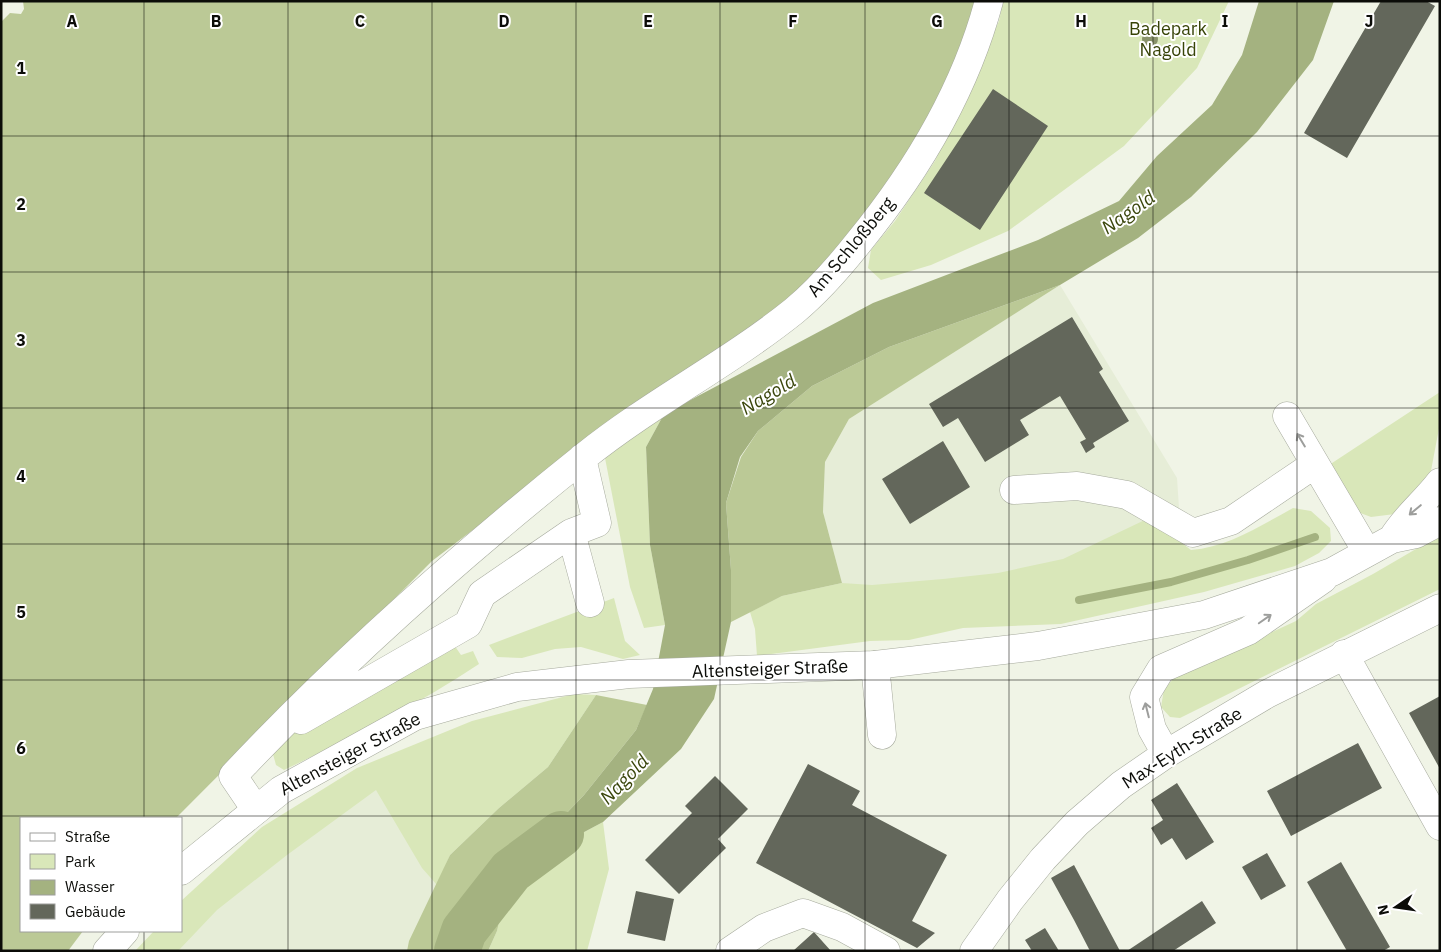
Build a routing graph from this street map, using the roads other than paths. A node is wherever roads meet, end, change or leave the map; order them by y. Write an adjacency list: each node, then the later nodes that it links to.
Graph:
1 (989, 1): 3 (main road, Am Schloßberg)
2 (1287, 416): 4 (main road, one-way to 2)
3 (582, 458): 8 (main road); 17 (main road, Am Schloßberg)
4 (1315, 464): 6 (main road); 10 (main road)
5 (1440, 482): 9 (main road, one-way to 9)
6 (1014, 490)
7 (1440, 521): 9 (main road, Altensteiger Straße)
8 (571, 532): 12 (main road); 17 (main road)
9 (1392, 539): 10 (main road, Altensteiger Straße)
10 (1367, 552): 11 (main road, Altensteiger Straße)
11 (1332, 572): 15 (main road, Altensteiger Straße); 18 (main road, one-way to 11)
12 (590, 603)
13 (1440, 608): 14 (main road, Max-Eyth-Straße)
14 (1344, 654): 18 (main road, Max-Eyth-Straße); 20 (main road)
15 (875, 665): 16 (main road); 19 (main road, Altensteiger Straße)
16 (882, 735)
17 (267, 739): 19 (main road)
18 (1166, 754): 26 (main road, Max-Eyth-Straße)
19 (256, 810): 21 (main road, Altensteiger Straße)
20 (1440, 826)
21 (182, 870)
22 (125, 932): 23 (main road)
23 (107, 951)
24 (730, 951): 25 (main road)
25 (886, 951)
26 (974, 951)

